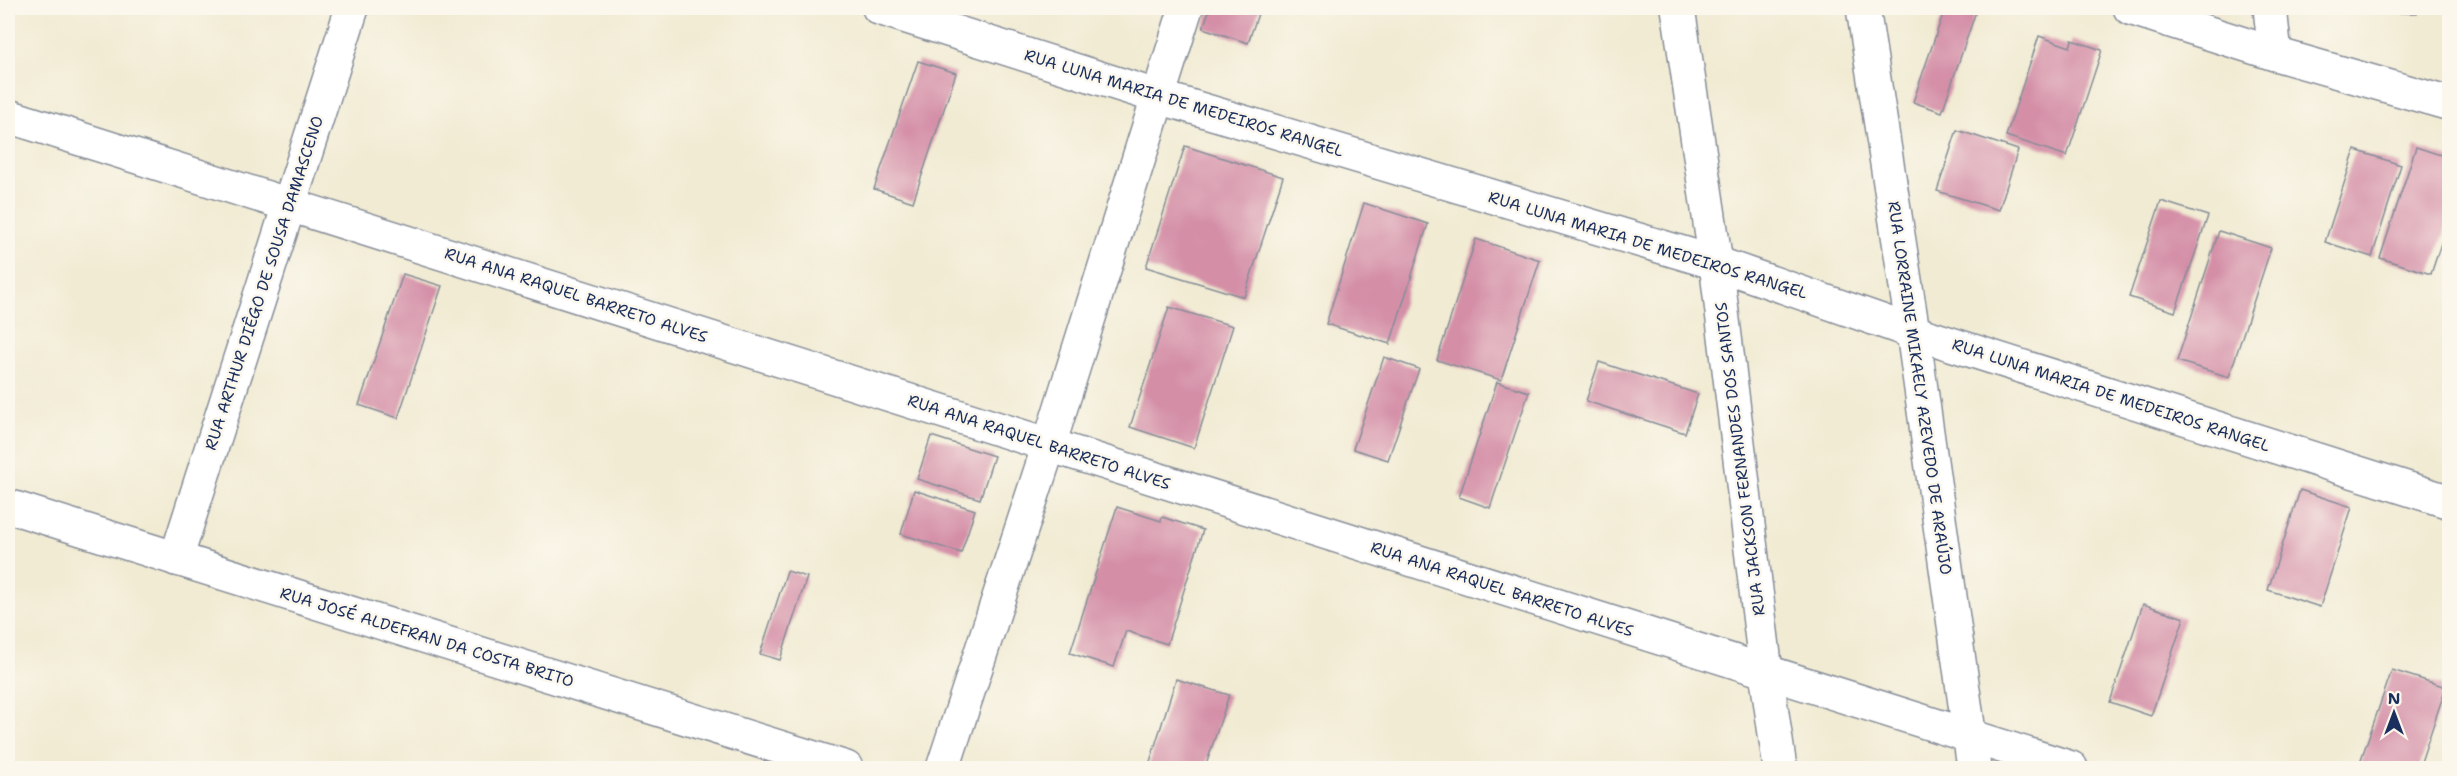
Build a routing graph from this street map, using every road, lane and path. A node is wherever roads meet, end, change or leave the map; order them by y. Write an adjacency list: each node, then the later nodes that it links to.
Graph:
1 (352, 8): 12 (street, RUA ARTHUR DIÊGO DE SOUSA DAMASCENO)
2 (879, 8): 9 (street, RUA LUNA MARIA DE MEDEIROS RANGEL)
3 (1186, 8): 9 (street)
4 (1678, 8): 13 (street, RUA JACKSON FERNANDES DOS SANTOS)
5 (1863, 8): 14 (street, RUA LORRAINE MIKAELY AZEVEDO DE ARAÚJO)
6 (2130, 8): 8 (street)
7 (2270, 8): 8 (street)
8 (2275, 54): 10 (street)
9 (1160, 97): 13 (street, RUA LUNA MARIA DE MEDEIROS RANGEL); 15 (street)
10 (2450, 104)
11 (8, 116): 12 (street, RUA ANA RAQUEL BARRETO ALVES)
12 (289, 205): 15 (street, RUA ANA RAQUEL BARRETO ALVES); 18 (street, RUA ARTHUR DIÊGO DE SOUSA DAMASCENO)
13 (1716, 263): 14 (street, RUA LUNA MARIA DE MEDEIROS RANGEL); 19 (street, RUA JACKSON FERNANDES DOS SANTOS)
14 (1912, 332): 16 (street, RUA LUNA MARIA DE MEDEIROS RANGEL); 20 (street, RUA LORRAINE MIKAELY AZEVEDO DE ARAÚJO)
15 (1049, 445): 19 (street, RUA ANA RAQUEL BARRETO ALVES); 22 (street)
16 (2450, 502)
17 (8, 506): 18 (street, RUA JOSÉ ALDEFRAN DA COSTA BRITO)
18 (176, 559): 21 (street, RUA JOSÉ ALDEFRAN DA COSTA BRITO)
19 (1766, 672): 20 (street, RUA ANA RAQUEL BARRETO ALVES); 23 (street, RUA JACKSON FERNANDES DOS SANTOS)
20 (1970, 736): 24 (street, RUA LORRAINE MIKAELY AZEVEDO DE ARAÚJO); 25 (street, RUA ANA RAQUEL BARRETO ALVES)
21 (846, 768)
22 (943, 768)
23 (1780, 768)
24 (1974, 768)
25 (2070, 768)

